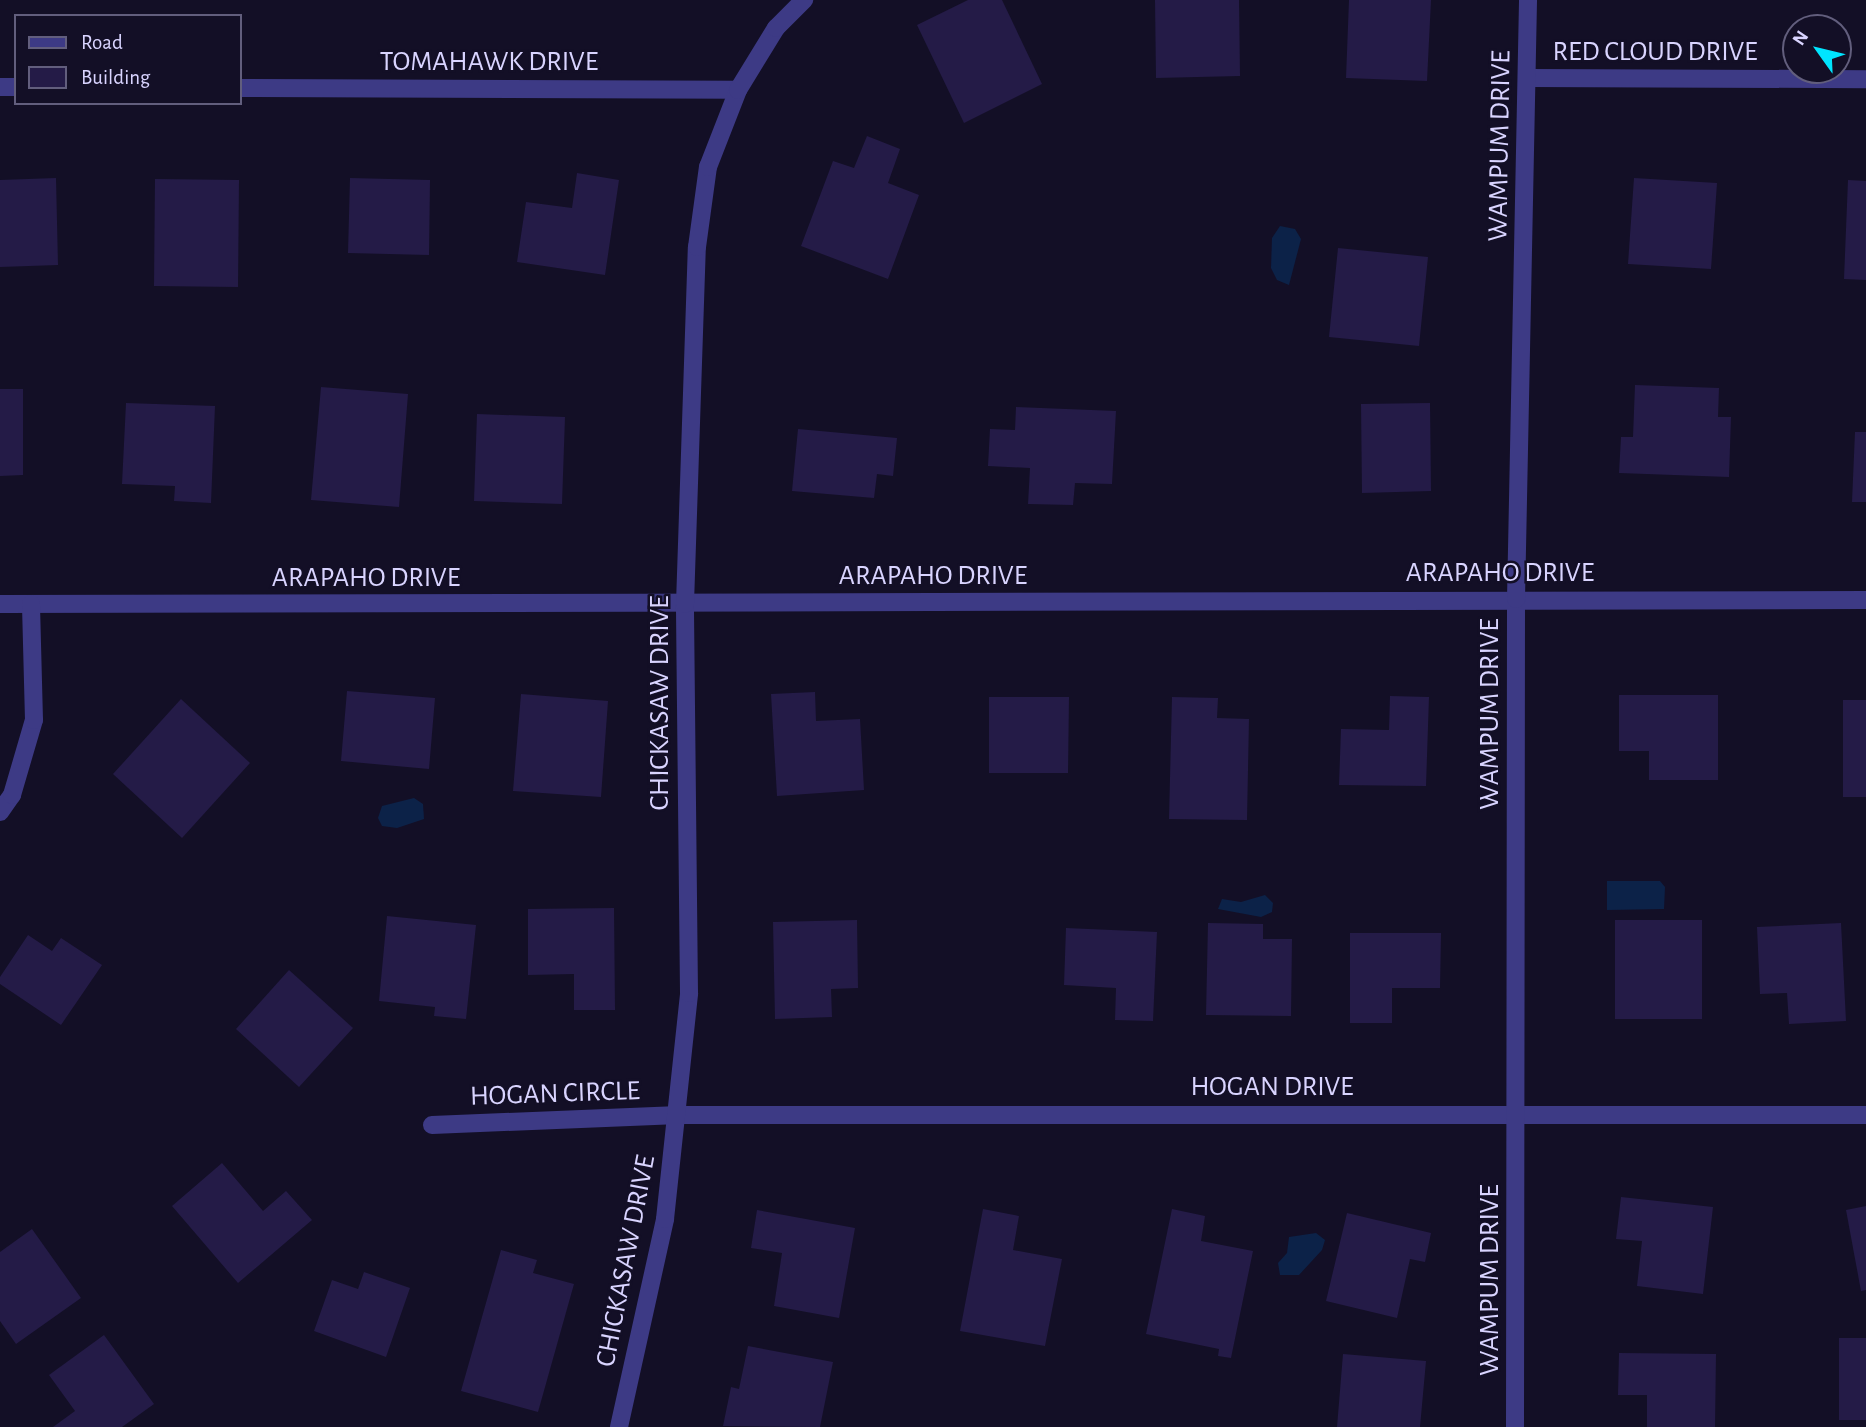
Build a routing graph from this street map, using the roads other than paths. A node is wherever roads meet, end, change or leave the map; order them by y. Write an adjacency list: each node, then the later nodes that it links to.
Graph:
1 (804, 0): 6 (street, CHICKASAW DRIVE)
2 (1528, 0): 3 (street, WAMPUM DRIVE)
3 (1528, 78): 4 (street, RED CLOUD DRIVE); 7 (street, WAMPUM DRIVE)
4 (1866, 79)
5 (242, 88): 6 (street, TOMAHAWK DRIVE)
6 (738, 90): 11 (street, CHICKASAW DRIVE)
7 (1516, 599): 8 (street, ARAPAHO DRIVE); 11 (street, ARAPAHO DRIVE); 13 (street, WAMPUM DRIVE)
8 (1866, 600)
9 (0, 604): 10 (street, ARAPAHO DRIVE)
10 (31, 604): 11 (street, ARAPAHO DRIVE); 12 (street)
11 (685, 604): 14 (street, CHICKASAW DRIVE)
12 (0, 812)
13 (1518, 1112): 14 (street, HOGAN DRIVE); 15 (street, HOGAN DRIVE); 18 (street, WAMPUM DRIVE)
14 (679, 1115): 16 (street, HOGAN CIRCLE); 17 (street, CHICKASAW DRIVE)
15 (1866, 1115)
16 (432, 1125)
17 (619, 1427)
18 (1515, 1427)

